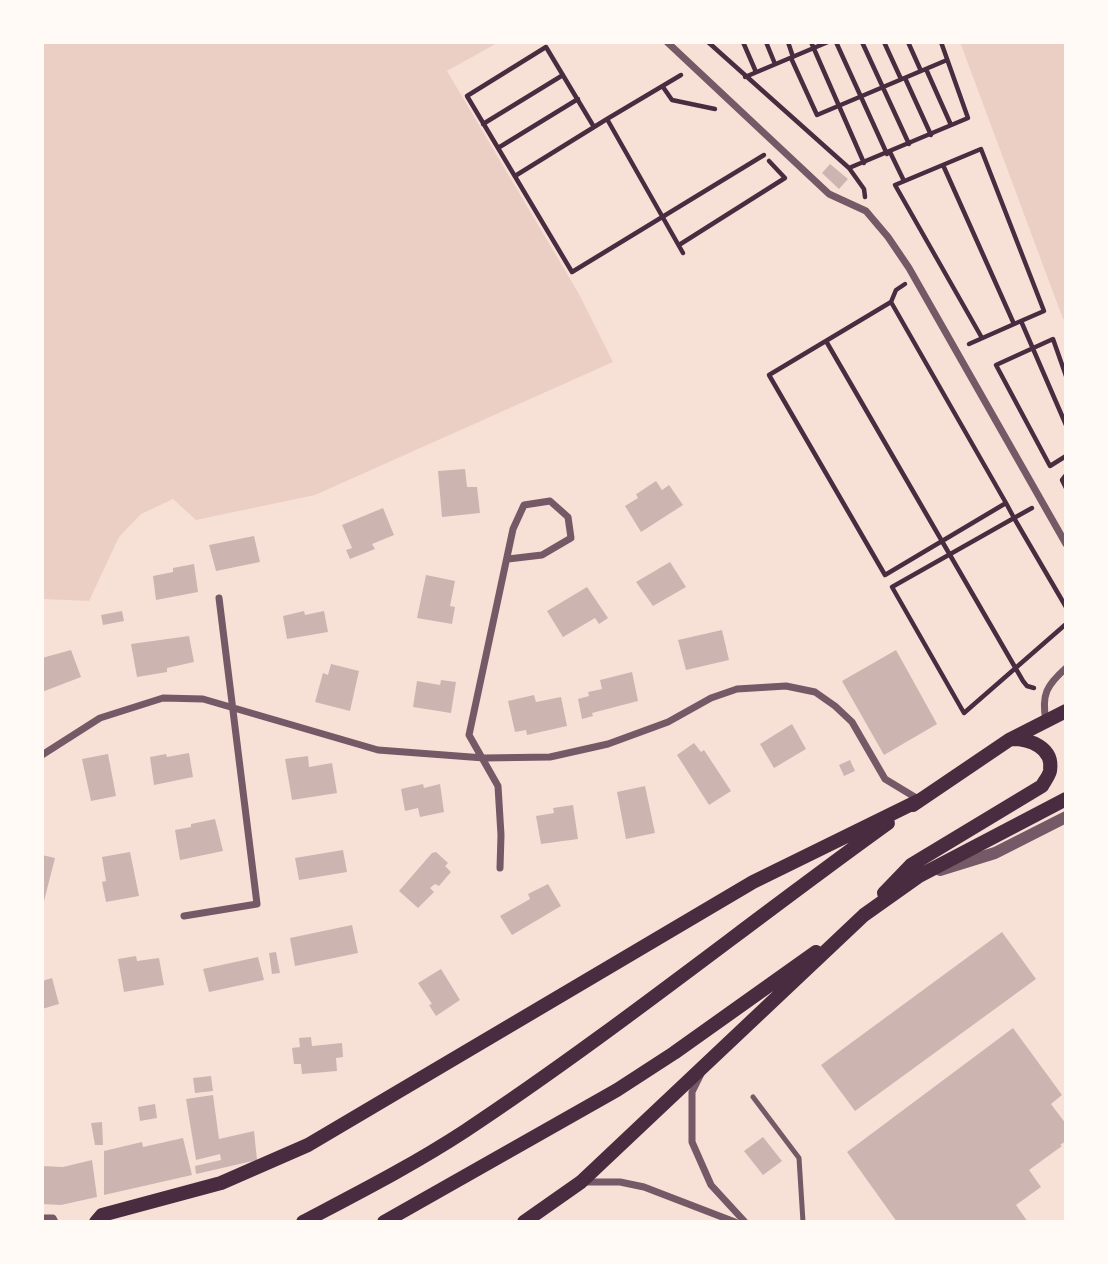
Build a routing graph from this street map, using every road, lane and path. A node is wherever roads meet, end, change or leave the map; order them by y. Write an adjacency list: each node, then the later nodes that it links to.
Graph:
1 (667, 42): 17 (street)
2 (708, 42): 21 (path)
3 (743, 42): 19 (path)
4 (766, 42): 16 (path)
5 (788, 42): 14 (path)
6 (811, 42): 13 (path)
7 (828, 42): 13 (path)
8 (836, 42): 25 (path)
9 (862, 42): 24 (path)
10 (884, 42): 22 (path)
11 (908, 42): 18 (path)
12 (941, 42): 15 (path)
13 (813, 48): 14 (path); 27 (path)
14 (792, 57): 16 (path); 27 (path)
15 (947, 60): 18 (path); 31 (path)
16 (775, 64): 19 (path)
17 (694, 67): 23 (path); 44 (street)
18 (923, 70): 22 (path); 31 (path)
19 (756, 72): 21 (path)
20 (563, 75): 26 (path); 30 (path); 30 (path)
21 (745, 77): 41 (path)
22 (903, 79): 24 (path); 33 (path)
23 (663, 87): 28 (path); 29 (path)
24 (882, 88): 25 (path); 34 (path)
25 (861, 97): 27 (path); 37 (path)
26 (578, 99): 32 (path); 36 (path)
27 (839, 106): 39 (path)
28 (723, 117)
29 (607, 119): 32 (path); 45 (path)
30 (483, 124): 36 (path)
31 (951, 125): 33 (path)
32 (594, 127): 42 (path)
33 (931, 135): 34 (path)
34 (909, 145): 37 (path)
35 (754, 146): 38 (path)
36 (498, 148): 42 (path)
37 (889, 153): 39 (path); 43 (path)
38 (764, 155): 45 (path); 46 (path)
39 (864, 163): 41 (path)
40 (943, 165): 43 (path); 50 (path); 51 (path)
41 (849, 168): 44 (path)
42 (515, 176): 45 (path)
43 (904, 181): 52 (path)
44 (866, 211): 48 (street)
45 (663, 218): 46 (path)
46 (679, 245): 47 (path)
47 (683, 253)
48 (915, 278): 49 (path); 55 (street)
49 (891, 302): 53 (path); 61 (path)
50 (1021, 321): 51 (path); 54 (path)
51 (1014, 324): 52 (path)
52 (982, 338): 55 (path)
53 (826, 341): 63 (path); 63 (path)
54 (1032, 348): 56 (path); 57 (path); 58 (path)
55 (956, 350): 64 (street)
56 (1066, 376)
57 (1066, 425)
58 (1066, 456)
59 (1066, 475): 60 (path)
60 (1066, 488)
61 (1006, 503): 62 (path); 63 (path)
62 (1014, 518): 65 (path); 68 (path)
63 (943, 541): 65 (path)
64 (1066, 544)
65 (951, 554): 71 (path); 71 (path)
66 (508, 559): 66 (street); 78 (street)
67 (219, 598): 73 (street)
68 (1066, 607)
69 (1066, 624): 71 (path)
70 (1066, 668): 72 (street)
71 (1016, 669): 72 (path)
72 (1045, 691): 75 (street)
73 (233, 708): 77 (street); 78 (street); 84 (street)
74 (1066, 711): 75 (main road)
75 (1046, 721): 76 (main road)
76 (1009, 740): 80 (main road); 85 (main road)
77 (42, 755)
78 (484, 758): 80 (street); 82 (street)
79 (1066, 799): 83 (main road)
80 (920, 800): 91 (main road); 92 (main road)
81 (1066, 817): 83 (street)
82 (499, 868)
83 (919, 876): 85 (main road)
84 (184, 916)
85 (859, 920): 86 (main road); 93 (main road)
86 (706, 1064): 88 (main road); 96 (street)
87 (753, 1097): 97 (lane)
88 (581, 1182): 94 (main road); 95 (street)
89 (42, 1218): 90 (street)
90 (55, 1222)
91 (96, 1222)
92 (303, 1222)
93 (384, 1222)
94 (524, 1222)
95 (735, 1222)
96 (745, 1222)
97 (803, 1222)

